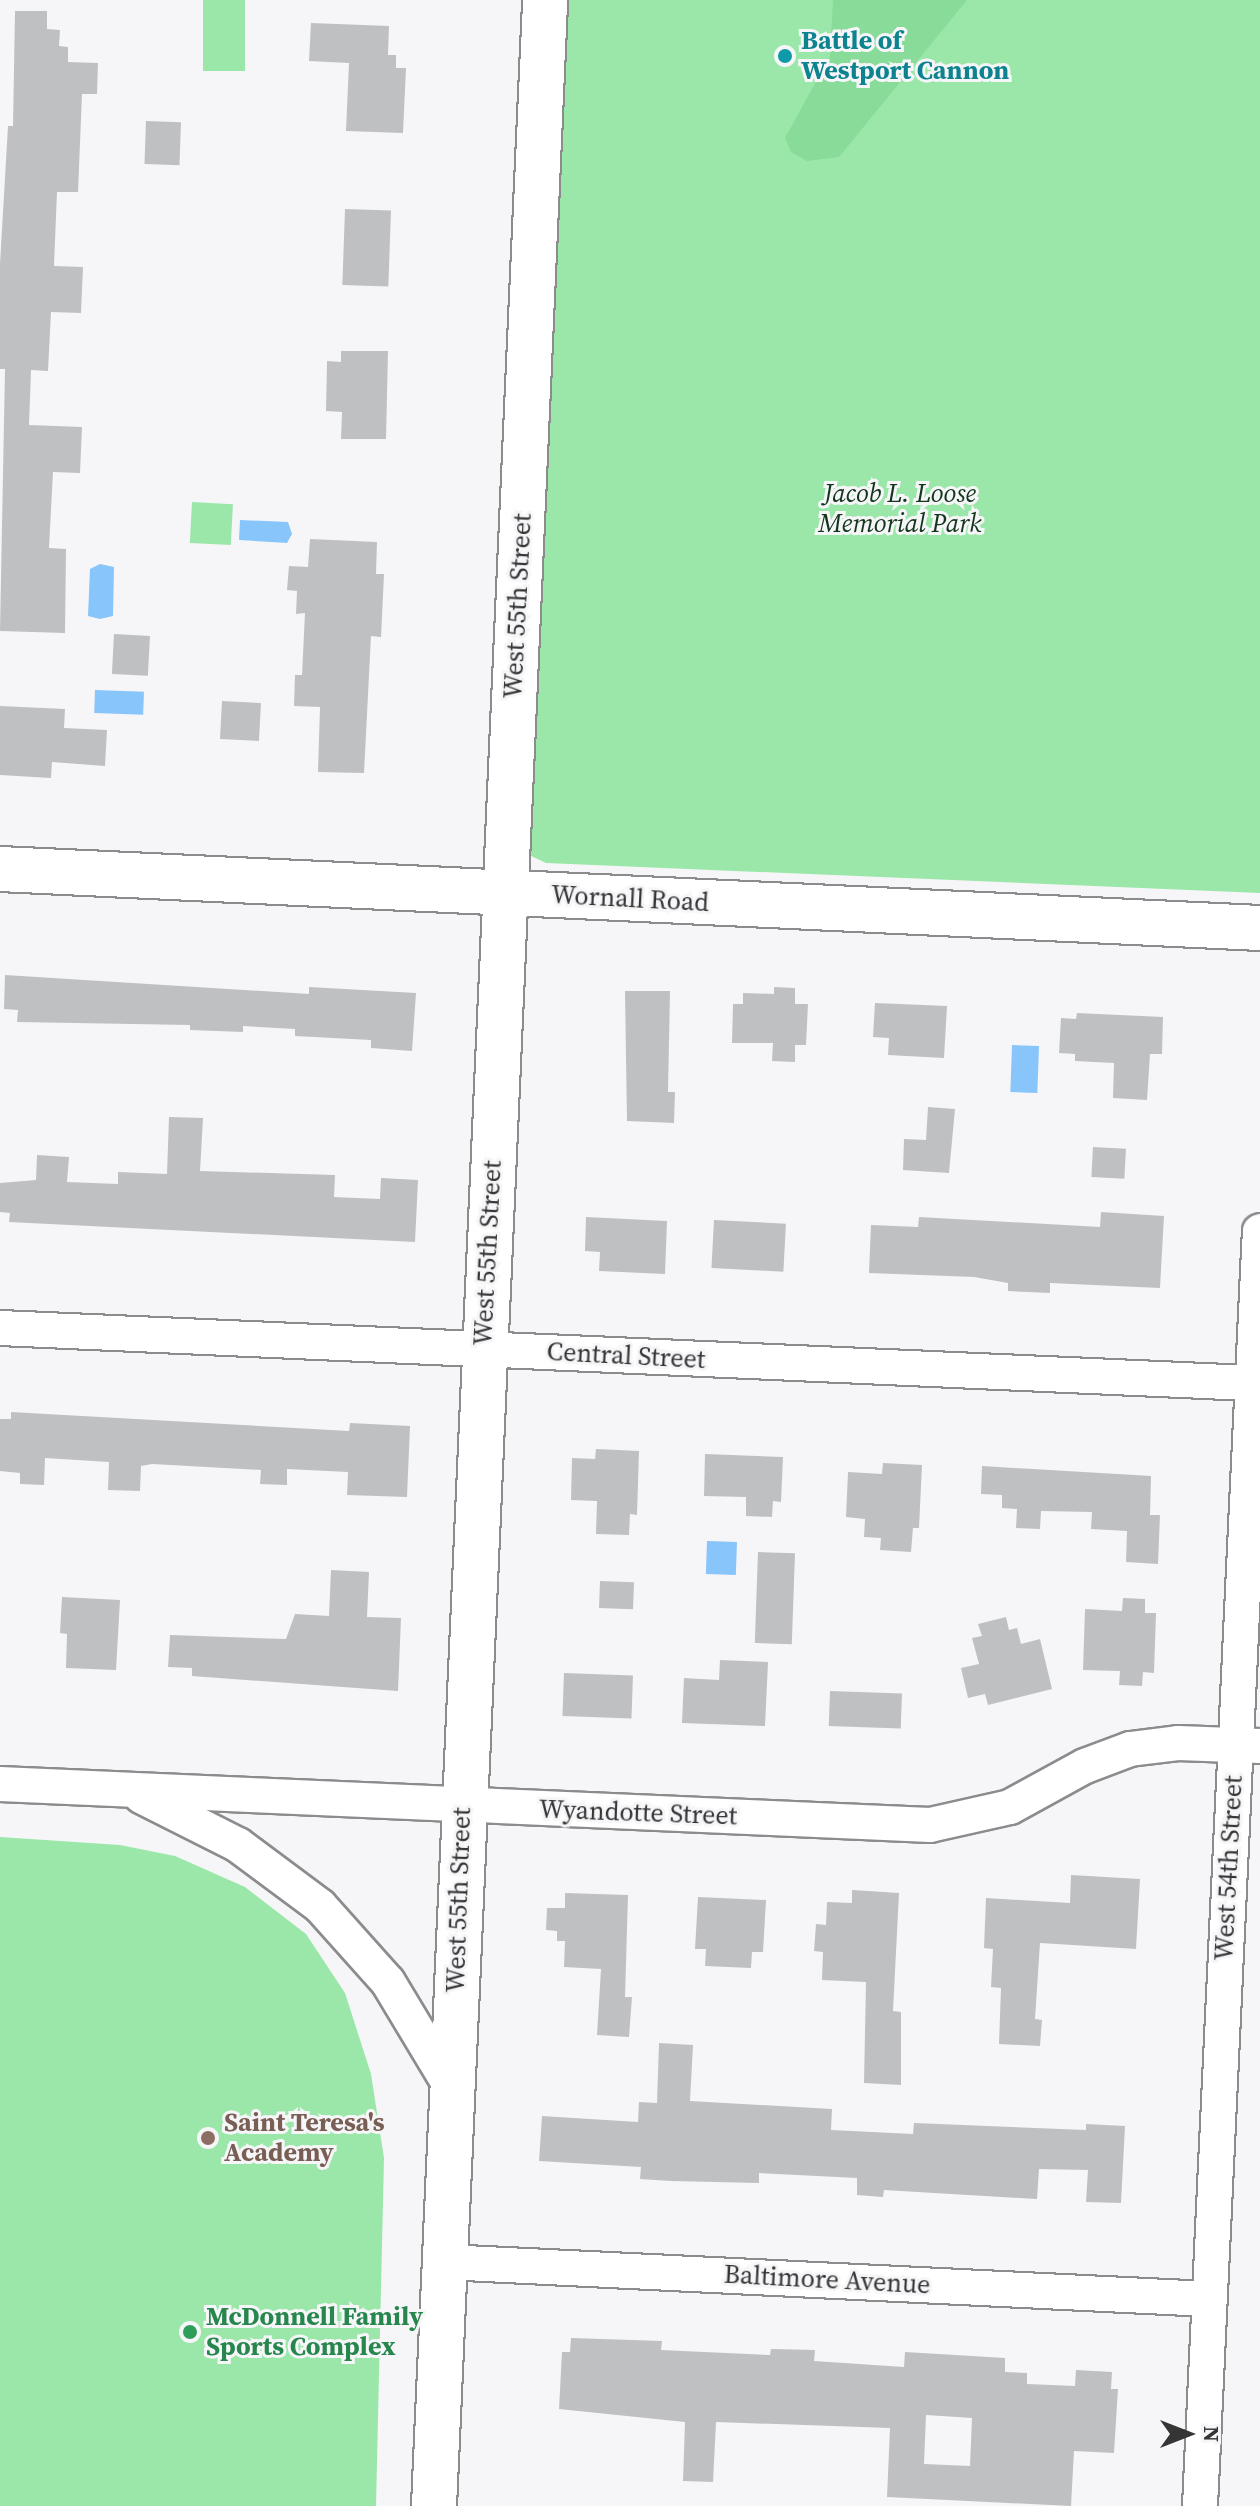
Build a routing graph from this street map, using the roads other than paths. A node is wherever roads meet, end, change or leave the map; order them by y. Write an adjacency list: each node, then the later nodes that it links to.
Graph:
1 (545, 0): 3 (main road, West 55th Street)
2 (0, 869): 3 (main road, Wornall Road)
3 (505, 893): 4 (main road, Wornall Road); 7 (main road, West 55th Street)
4 (1260, 928)
5 (1260, 1231): 8 (street, West 54th Street)
6 (0, 1328): 7 (street, Central Street)
7 (483, 1349): 8 (street, Central Street); 12 (main road, West 55th Street)
8 (1252, 1383): 9 (street, West 54th Street)
9 (1247, 1745): 12 (street, Wyandotte Street); 15 (street, West 54th Street)
10 (0, 1784): 11 (street, Wyandotte Street)
11 (130, 1790): 12 (street, Wyandotte Street); 13 (street)
12 (464, 1807): 13 (main road, West 55th Street)
13 (451, 2087): 14 (main road, West 55th Street)
14 (444, 2262): 15 (street, Baltimore Avenue); 16 (main road, West 55th Street)
15 (1209, 2299): 17 (street, West 54th Street)
16 (434, 2506)
17 (1200, 2506)

